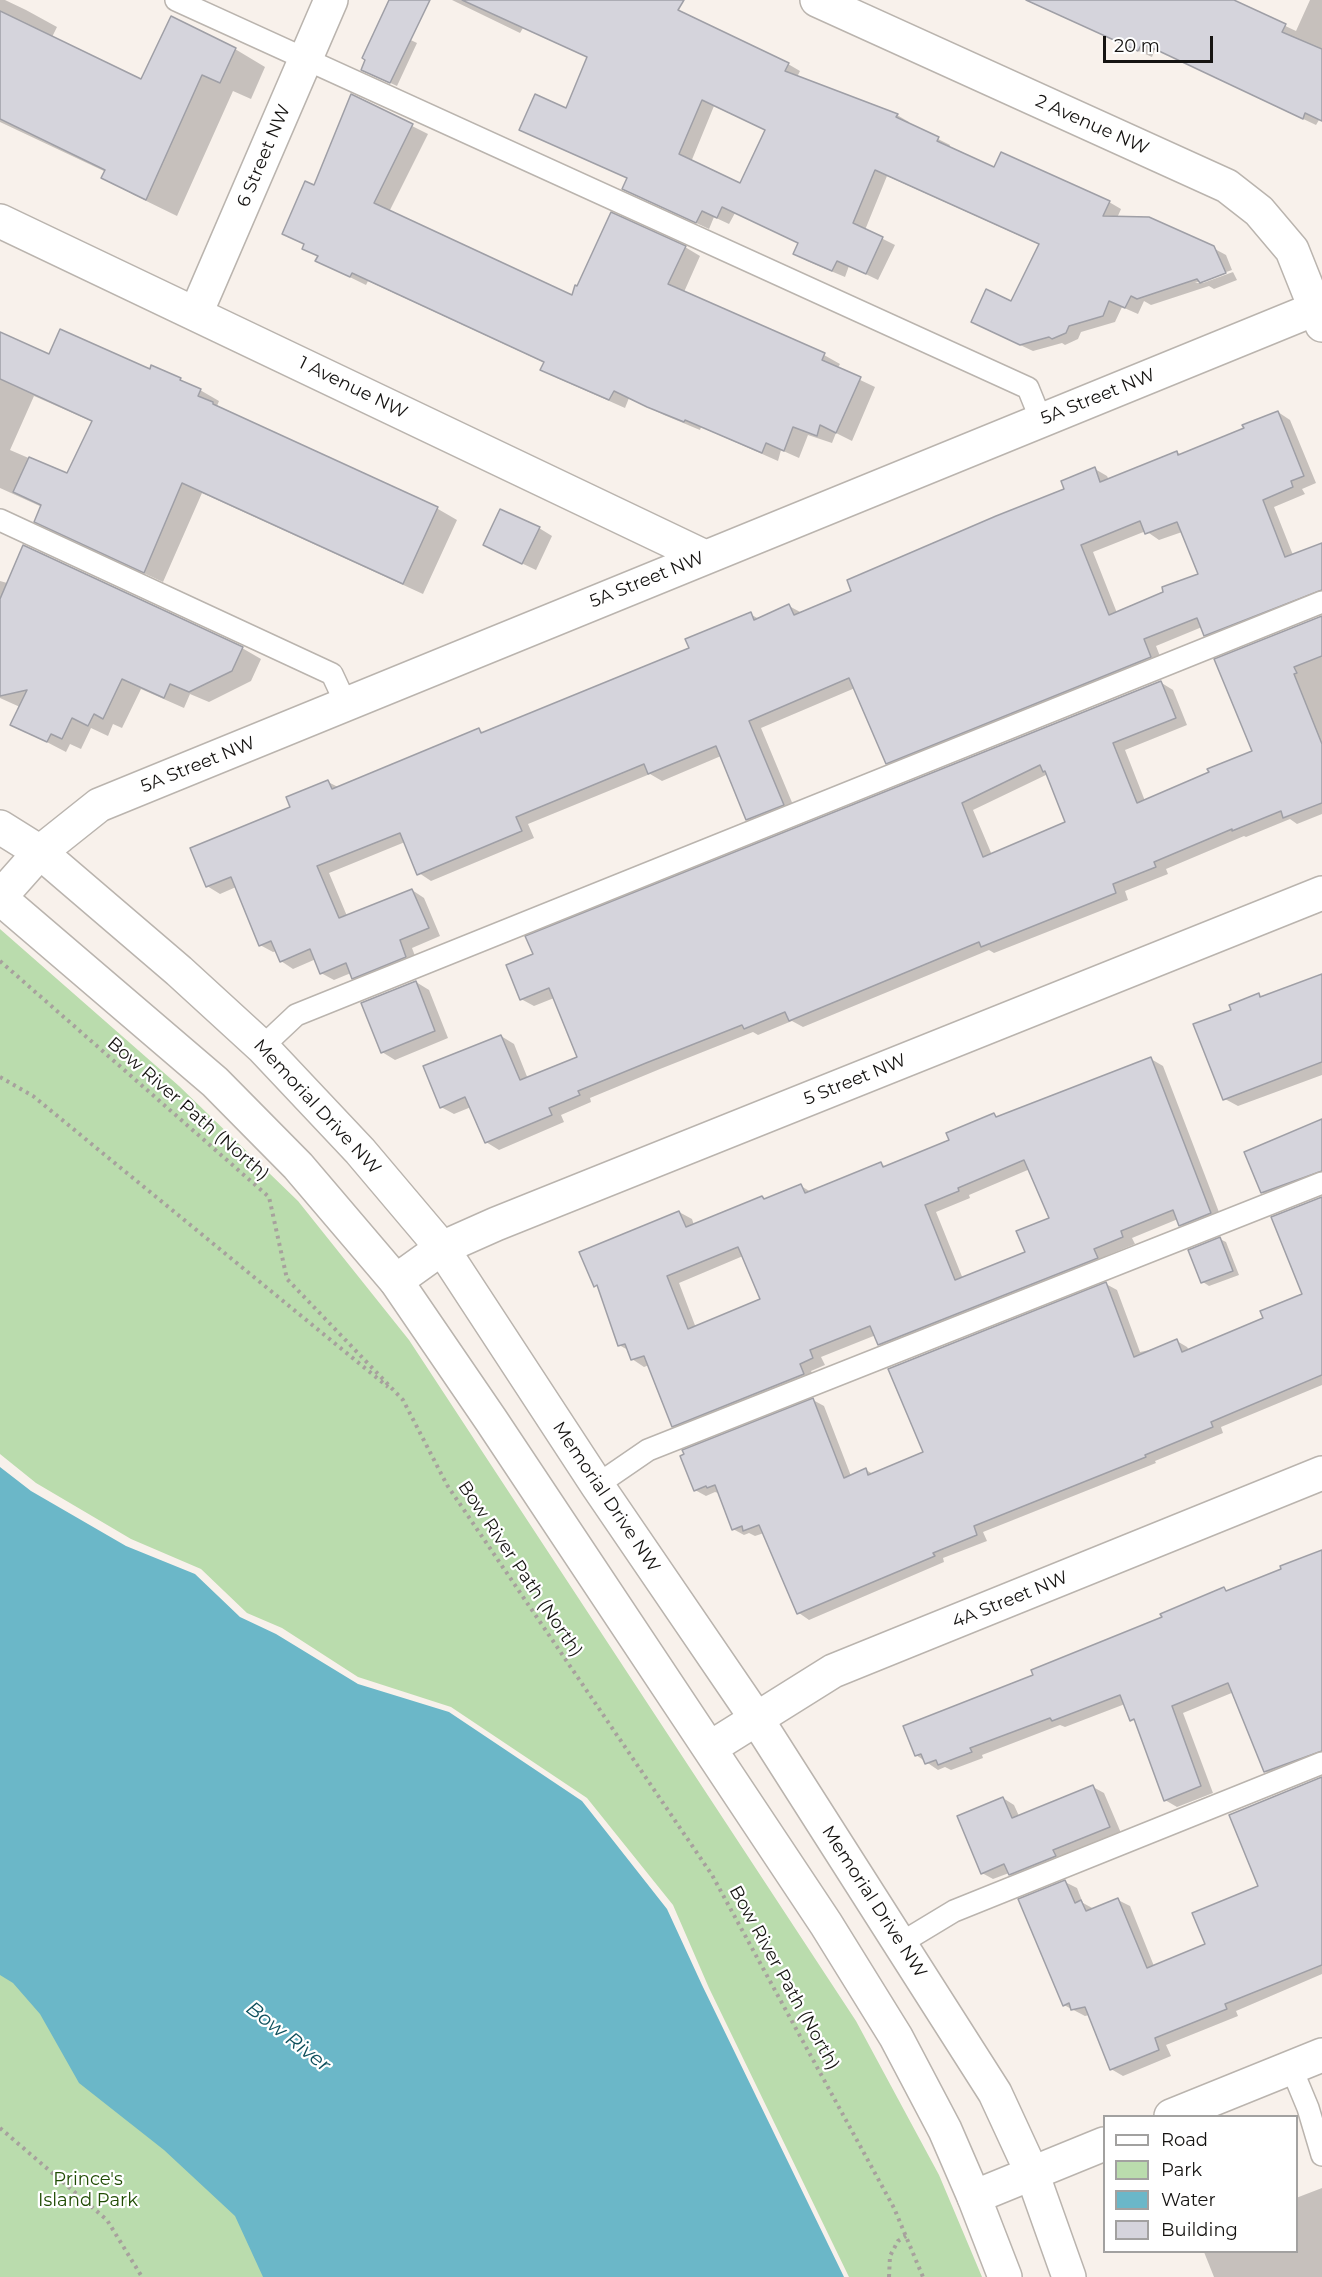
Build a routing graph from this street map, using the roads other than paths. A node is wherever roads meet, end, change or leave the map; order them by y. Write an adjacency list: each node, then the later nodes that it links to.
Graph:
1 (176, 0): 4 (lane)
2 (331, 0): 4 (street, 6 Street NW)
3 (817, 0): 7 (street, 2 Avenue NW)
4 (305, 60): 6 (street, 6 Street NW); 8 (lane)
5 (0, 221): 6 (street, 1 Avenue NW)
6 (196, 313): 10 (street, 1 Avenue NW)
7 (1320, 314): 8 (street, 5A Street NW)
8 (1041, 420): 10 (street, 5A Street NW)
9 (0, 520): 12 (lane)
10 (705, 557): 12 (street, 5A Street NW)
11 (1322, 602): 17 (lane)
12 (346, 704): 14 (street, 5A Street NW)
13 (0, 827): 14 (street, Memorial Drive NW)
14 (40, 852): 16 (street, 5A Street NW); 17 (street, Memorial Drive NW)
15 (1322, 893): 19 (street, 5 Street NW)
16 (0, 898): 20 (street)
17 (262, 1047): 19 (street, Memorial Drive NW)
18 (1322, 1183): 22 (lane)
19 (442, 1248): 20 (street, 5 Street NW); 22 (street, Memorial Drive NW)
20 (396, 1281): 24 (street)
21 (1322, 1473): 23 (street, 4A Street NW)
22 (597, 1485): 23 (street, Memorial Drive NW)
23 (756, 1718): 24 (street, 4A Street NW); 26 (street, Memorial Drive NW)
24 (710, 1748): 33 (street)
25 (1322, 1763): 26 (lane)
26 (901, 1943): 32 (street, Memorial Drive NW)
27 (1322, 2055): 28 (street)
28 (1291, 2067): 29 (street); 31 (lane)
29 (1173, 2115)
30 (1103, 2144): 32 (street)
31 (1322, 2155)
32 (1032, 2173): 33 (street); 35 (street, Memorial Drive NW)
33 (974, 2197): 34 (street)
34 (1005, 2277)
35 (1069, 2277)

